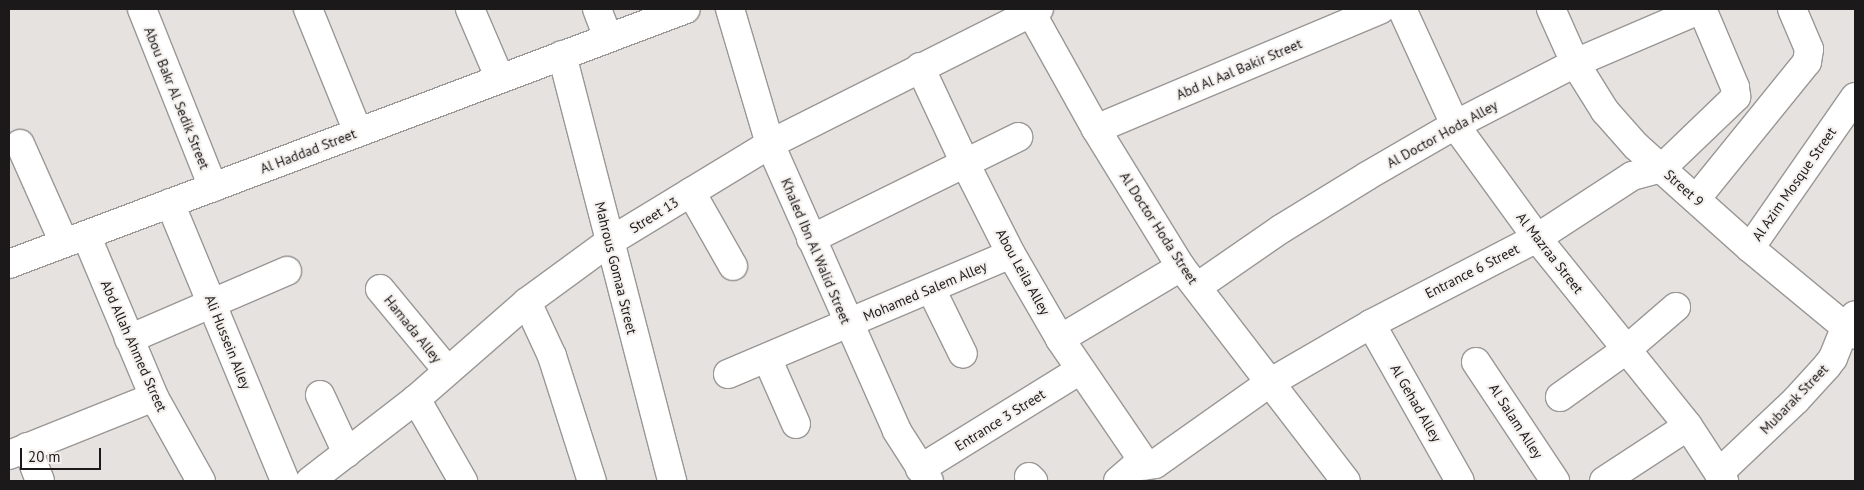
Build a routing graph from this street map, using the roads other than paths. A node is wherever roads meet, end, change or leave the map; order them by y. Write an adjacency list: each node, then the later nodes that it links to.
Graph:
1 (142, 9): 27 (street, Abou Bakr Al Sedik Street)
2 (308, 9): 21 (street)
3 (470, 9): 17 (street)
4 (598, 9): 13 (street)
5 (686, 9): 13 (street, Al Haddad Street)
6 (730, 9): 24 (street, Khaled Ibn Al Walid Street)
7 (1381, 9): 20 (street, Abd Al Aal Bakir Street)
8 (1402, 9): 19 (street, Al Mazraa Street)
9 (1551, 9): 15 (street, Street 9)
10 (1702, 9): 15 (street, Al Doctor Hoda Alley); 26 (street, Entrance 6 Street)
11 (1792, 9): 29 (street)
12 (1033, 10): 16 (street, Street 13); 20 (street, Al Doctor Hoda Street)
13 (608, 38): 14 (street, Al Haddad Street)
14 (562, 55): 17 (street, Al Haddad Street); 34 (street, Mahrous Gomaa Street)
15 (1575, 63): 19 (street, Al Doctor Hoda Alley); 26 (street, Street 9)
16 (920, 67): 24 (street, Street 13); 25 (street, Abou Leila Alley)
17 (500, 79): 21 (street, Al Haddad Street)
18 (1854, 102): 35 (street, Al Azim Mosque Street)
19 (1455, 125): 32 (street, Al Mazraa Street); 40 (street, Al Doctor Hoda Alley)
20 (1096, 130): 40 (street, Al Doctor Hoda Street)
21 (358, 132): 27 (street, Al Haddad Street)
22 (1018, 137): 25 (street)
23 (20, 144): 33 (street, Abd Allah Ahmed Street)
24 (770, 144): 28 (street, Street 13); 31 (street, Khaled Ibn Al Walid Street)
25 (965, 163): 31 (street); 36 (street, Abou Leila Alley)
26 (1662, 168): 29 (street, Street 9); 32 (street, Entrance 6 Street)
27 (213, 187): 30 (street, Al Haddad Street)
28 (691, 192): 34 (street, Street 13); 38 (street)
29 (1696, 199): 35 (street, Street 9)
30 (170, 203): 33 (street, Al Haddad Street); 44 (street, Ali Hussein Alley)
31 (811, 238): 46 (street, Khaled Ibn Al Walid Street)
32 (1537, 238): 47 (street, Entrance 6 Street); 51 (street, Al Mazraa Street)
33 (75, 239): 37 (street, Al Haddad Street); 49 (street, Abd Allah Ahmed Street)
34 (609, 242): 43 (street, Street 13); 76 (street, Mahrous Gomaa Street)
35 (1750, 248): 48 (street, Street 9)
36 (1011, 254): 42 (street, Mohamed Salem Alley); 50 (street, Abou Leila Alley)
37 (9, 264)
38 (733, 266)
39 (287, 271): 44 (street)
40 (1189, 277): 50 (street, Al Doctor Hoda Alley); 58 (street, Al Doctor Hoda Street)
41 (380, 289): 55 (street, Hamada Alley)
42 (931, 289): 46 (street, Mohamed Salem Alley); 52 (street)
43 (527, 302): 55 (street, Street 13); 75 (street)
44 (212, 303): 49 (street); 72 (street, Ali Hussein Alley)
45 (1676, 307): 51 (street)
46 (848, 324): 53 (street, Mohamed Salem Alley); 68 (street, Khaled Ibn Al Walid Street)
47 (1371, 324): 58 (street, Entrance 6 Street); 79 (street, Al Gehad Alley)
48 (1852, 326): 69 (street, Mubarak Street)
49 (129, 339): 60 (street, Abd Allah Ahmed Street)
50 (1060, 339): 56 (street, Abou Leila Alley)
51 (1626, 350): 61 (street); 64 (street, Al Mazraa Street)
52 (963, 354)
53 (767, 358): 57 (street, Mohamed Salem Alley); 63 (street)
54 (1476, 362): 80 (street, Al Salam Alley)
55 (447, 370): 62 (street, Street 13)
56 (1080, 370): 67 (street, Abou Leila Alley); 68 (street, Entrance 3 Street)
57 (728, 374)
58 (1271, 382): 67 (street, Entrance 6 Street); 78 (street, Al Doctor Hoda Street)
59 (320, 395): 66 (street)
60 (154, 397): 65 (street); 71 (street, Abd Allah Ahmed Street)
61 (1560, 397)
62 (416, 398): 66 (street, Street 13); 74 (street)
63 (796, 424)
64 (1688, 426): 69 (street, Al Mazraa Street); 81 (street)
65 (18, 451): 70 (street)
66 (347, 453): 73 (street, Street 13)
67 (1146, 465): 77 (street, Entrance 6 Street)
68 (925, 475)
69 (1721, 477)
70 (40, 481)
71 (201, 481)
72 (285, 481)
73 (310, 481)
74 (463, 481)
75 (592, 481)
76 (672, 481)
77 (1118, 481)
78 (1344, 481)
79 (1460, 481)
80 (1555, 481)
81 (1604, 481)

